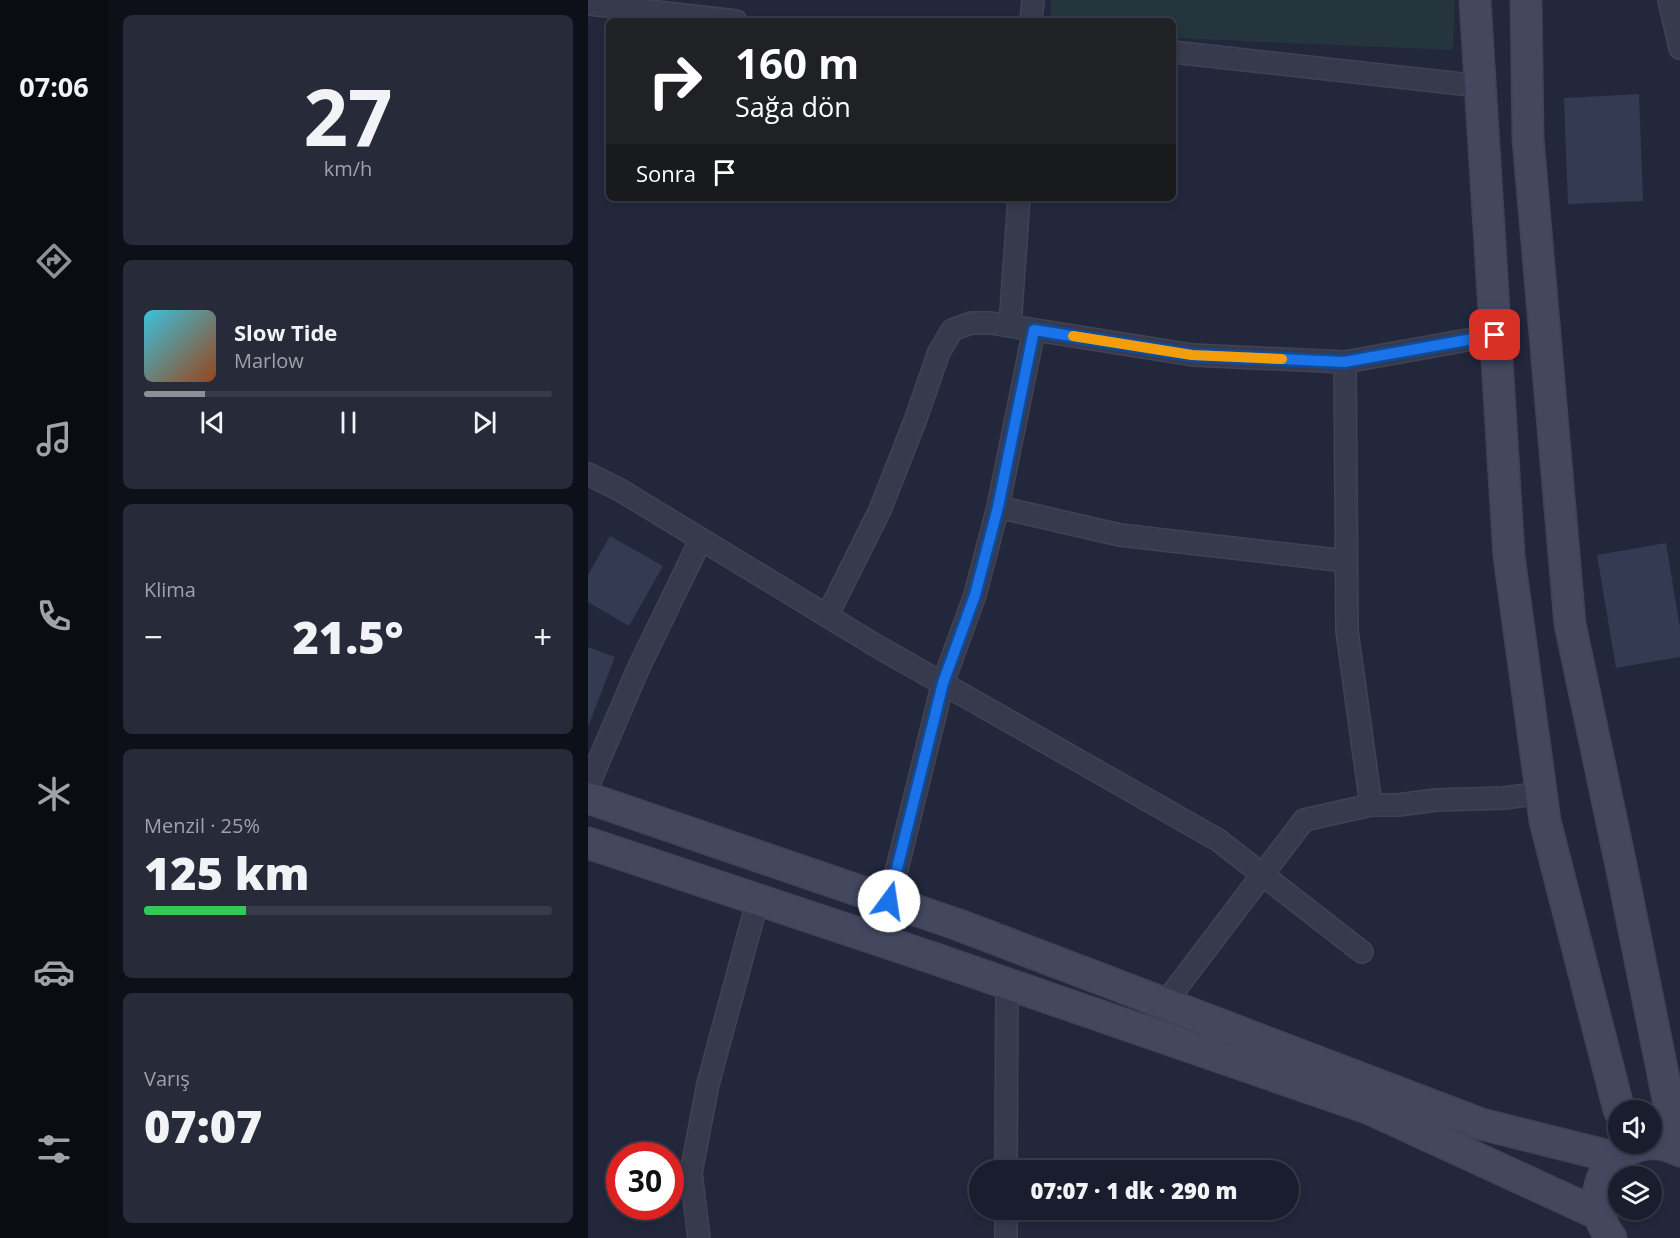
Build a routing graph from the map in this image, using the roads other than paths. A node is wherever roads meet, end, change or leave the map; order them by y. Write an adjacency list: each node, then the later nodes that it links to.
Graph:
1 (1033, 0): 7 (street)
2 (1475, 0): 10 (main road)
3 (1526, 0): 36 (main road)
4 (1670, 0): 8 (street)
5 (588, 4): 6 (street)
6 (710, 18)
7 (1032, 18)
8 (1680, 48)
9 (1176, 52): 10 (street)
10 (1480, 86): 14 (main road)
11 (1019, 201): 12 (street)
12 (1010, 326): 13 (street); 20 (street)
13 (1034, 330): 15 (street); 17 (street)
14 (1495, 335): 15 (street); 23 (main road)
15 (1344, 362): 19 (street)
16 (588, 474): 18 (street)
17 (998, 507): 19 (street); 21 (street)
18 (701, 539): 20 (street); 22 (street)
19 (1346, 561): 25 (street)
20 (827, 616): 21 (street)
21 (943, 683): 27 (street); 29 (street)
22 (588, 786)
23 (1541, 793): 25 (street); 33 (main road)
24 (588, 798): 29 (main road)
25 (1371, 805): 27 (street)
26 (588, 843): 28 (main road)
27 (1261, 875): 30 (street); 32 (street)
28 (758, 899): 31 (main road); 41 (street)
29 (889, 901): 32 (main road)
30 (1362, 952)
31 (1007, 984): 38 (street); 40 (main road)
32 (1165, 1003): 35 (main road)
33 (1616, 1100)
34 (1662, 1146): 36 (main road)
35 (1608, 1147)
36 (1679, 1150)
37 (1620, 1154): 40 (main road)
38 (1006, 1160)
39 (1006, 1220): 42 (street)
40 (1604, 1226)
41 (699, 1238)
42 (1006, 1238)

